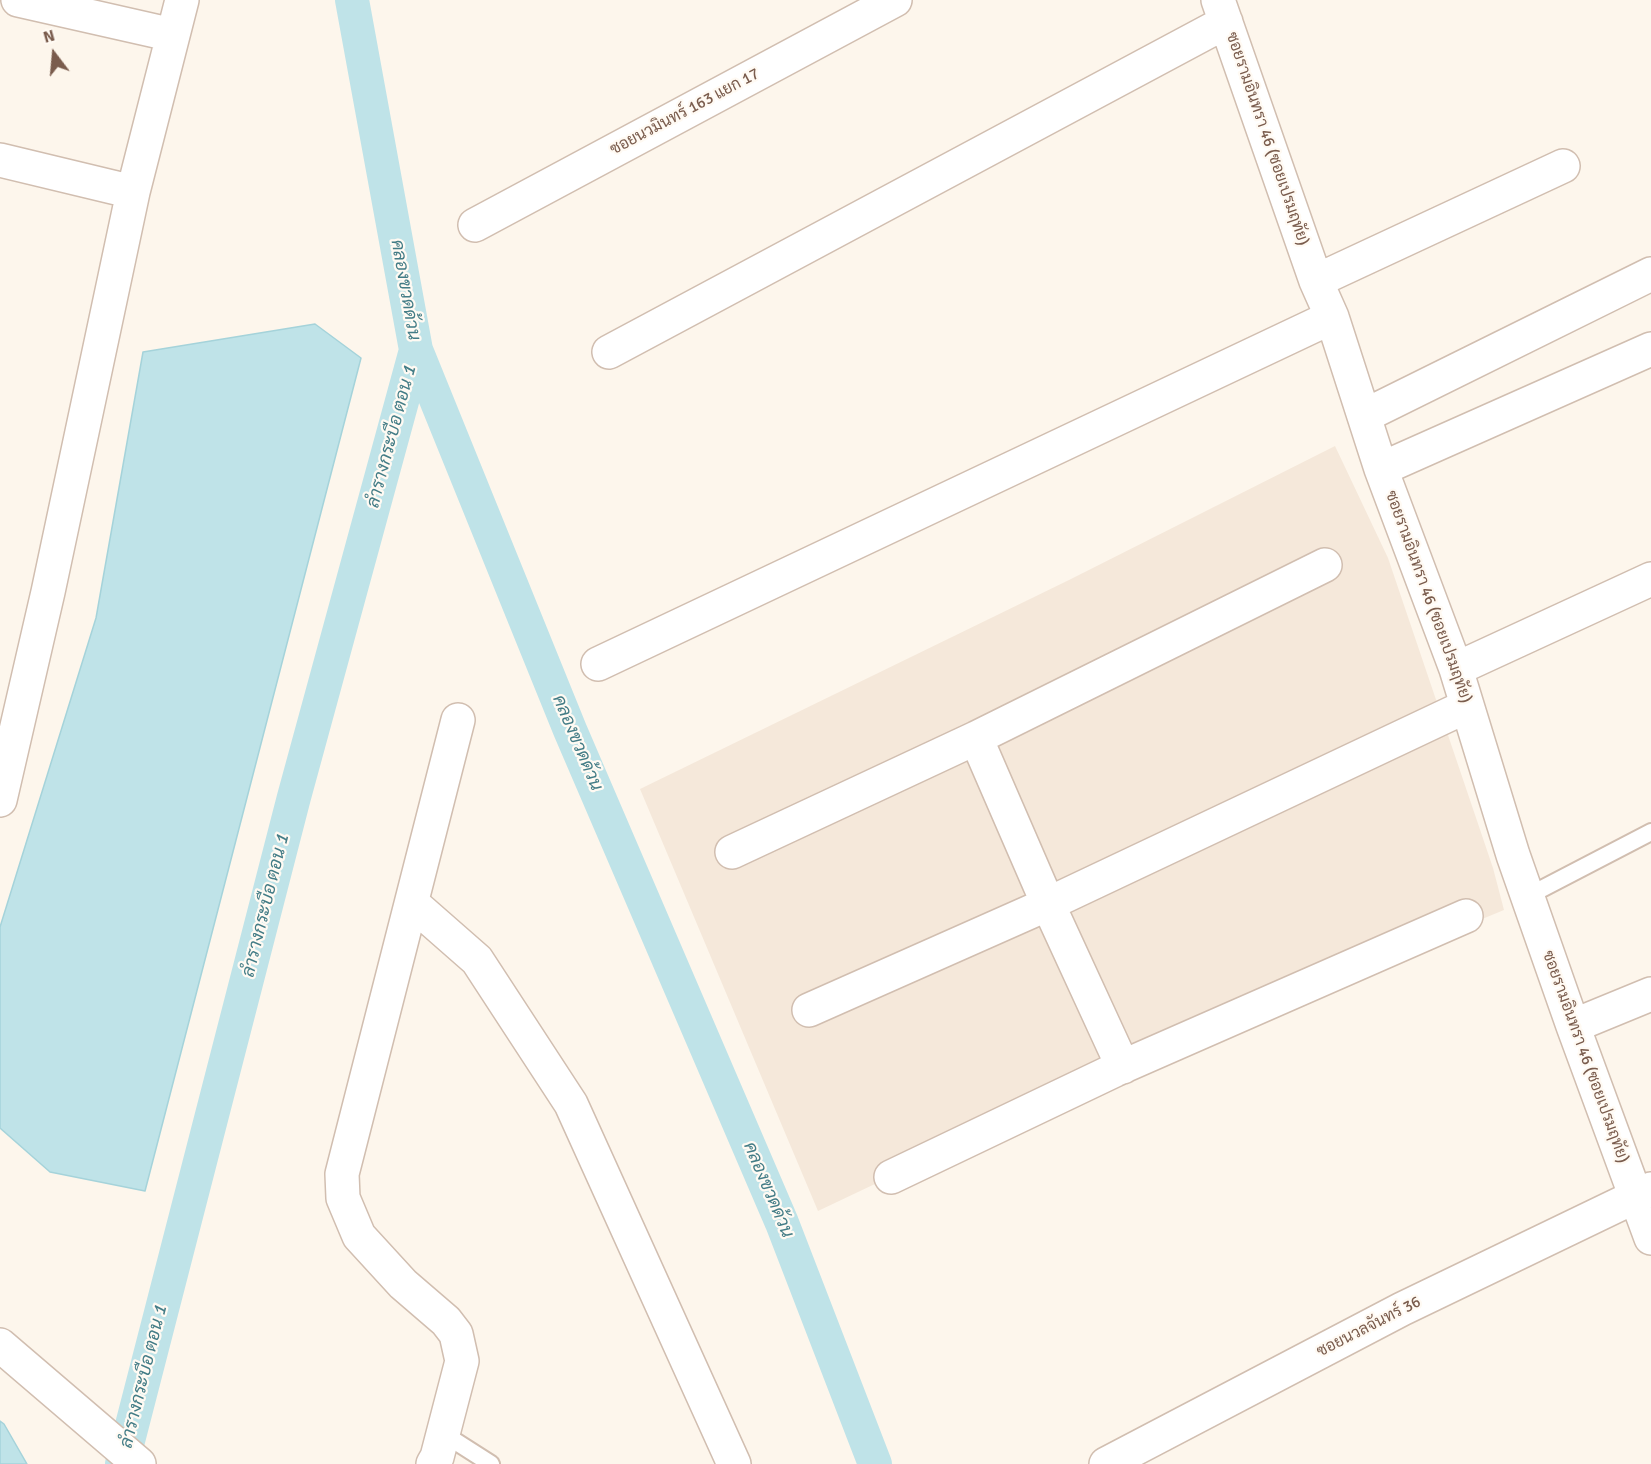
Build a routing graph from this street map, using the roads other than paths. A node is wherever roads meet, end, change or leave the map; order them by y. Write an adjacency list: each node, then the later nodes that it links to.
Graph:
1 (18, 0): 5 (street)
2 (182, 0): 5 (street)
3 (895, 0): 9 (street, ซอยนวมินทร์ 163 แยก 17)
4 (1222, 11): 11 (street, ซอยรามอินทรา 46 (ซอยเปรมฤทัย)); 14 (street)
5 (173, 35): 8 (street)
6 (0, 160): 8 (street)
7 (1563, 166): 11 (street)
8 (133, 192): 24 (street)
9 (475, 225)
10 (1651, 274): 15 (street)
11 (1316, 281): 12 (street, ซอยรามอินทรา 46 (ซอยเปรมฤทัย))
12 (1332, 317): 15 (street, ซอยรามอินทรา 46 (ซอยเปรมฤทัย)); 19 (street)
13 (1651, 349): 16 (street)
14 (609, 352)
15 (1364, 416): 16 (street, ซอยรามอินทรา 46 (ซอยเปรมฤทัย))
16 (1381, 469): 20 (street, ซอยรามอินทรา 46 (ซอยเปรมฤทัย))
17 (1325, 565): 23 (street)
18 (1651, 579): 20 (street)
19 (598, 664)
20 (1456, 669): 21 (street, ซอยรามอินทรา 46 (ซอยเปรมฤทัย))
21 (1467, 706): 27 (street, ซอยรามอินทรา 46 (ซอยเปรมฤทัย)); 29 (street)
22 (458, 720): 28 (street)
23 (976, 738): 26 (street); 29 (street)
24 (0, 800)
25 (1651, 832): 27 (lane)
26 (732, 852)
27 (1528, 896): 33 (street, ซอยรามอินทรา 46 (ซอยเปรมฤทัย))
28 (412, 903): 39 (street); 42 (street)
29 (1048, 904): 32 (street); 34 (street)
30 (1466, 916): 34 (street)
31 (1651, 994): 33 (street)
32 (809, 1010)
33 (1573, 1026): 36 (street, ซอยรามอินทรา 46 (ซอยเปรมฤทัย))
34 (1123, 1067): 35 (street)
35 (891, 1177)
36 (1643, 1192): 37 (street, ซอยรามอินทรา 46 (ซอยเปรมฤทัย)); 43 (street, ซอยนวลจันทร์ 36)
37 (1651, 1238)
38 (0, 1345): 40 (street)
39 (438, 1449): 41 (lane)
40 (138, 1463)
41 (491, 1464)
42 (734, 1464)
43 (1106, 1464)

